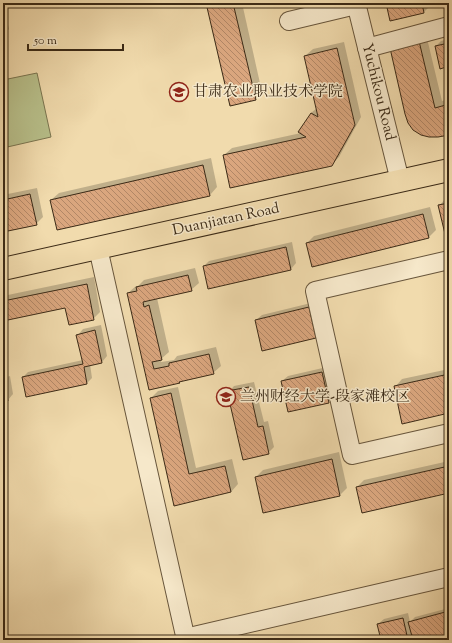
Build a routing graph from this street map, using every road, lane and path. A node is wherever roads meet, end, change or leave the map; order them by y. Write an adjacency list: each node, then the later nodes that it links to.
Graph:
1 (356, 4): 2 (street); 4 (street, Yuchikou Road)
2 (289, 21)
3 (449, 26): 4 (street)
4 (367, 48): 6 (street, Yuchikou Road)
5 (449, 170): 6 (main road, Duanjiatan Road)
6 (400, 181): 7 (main road, Duanjiatan Road)
7 (98, 248): 9 (main road, Duanjiatan Road); 12 (street)
8 (449, 260): 10 (street)
9 (3, 269)
10 (449, 433)
11 (449, 576): 12 (street)
12 (185, 639)

